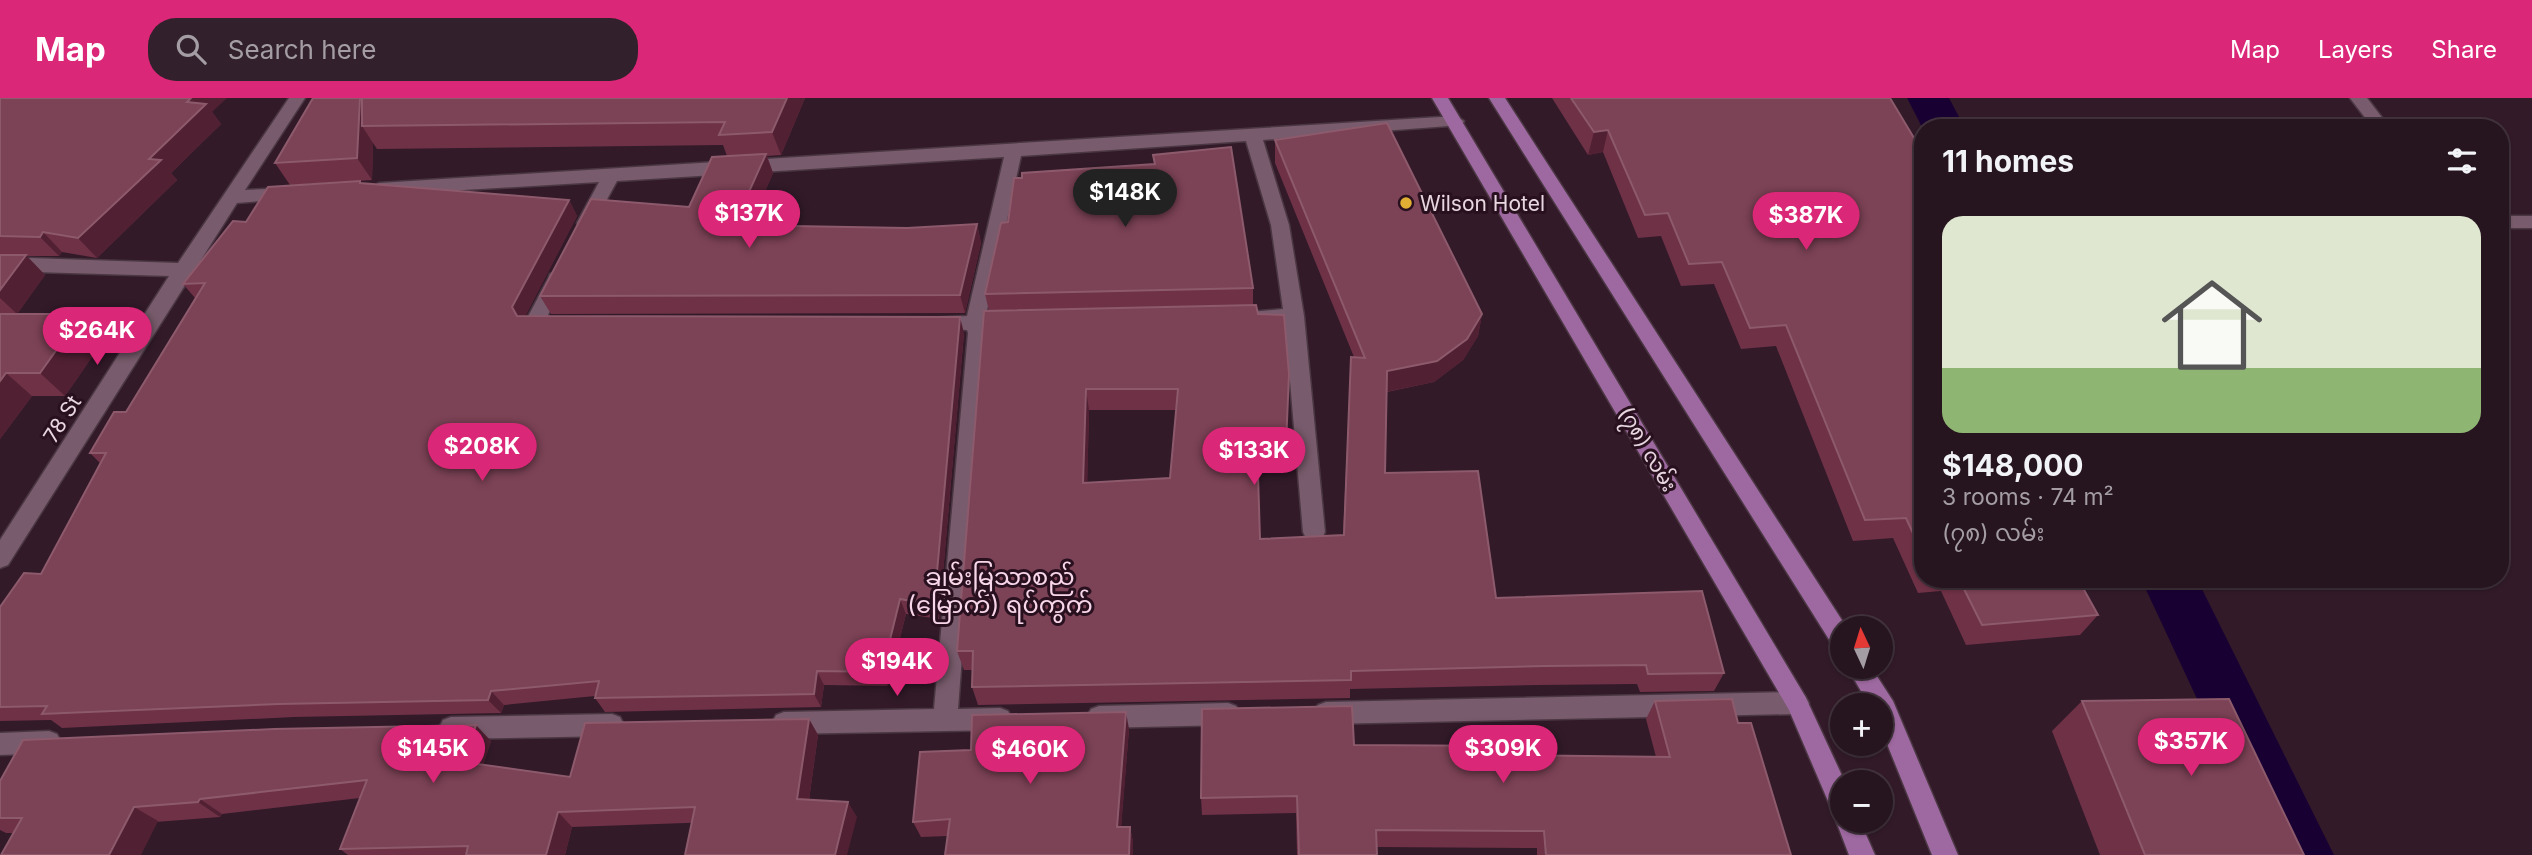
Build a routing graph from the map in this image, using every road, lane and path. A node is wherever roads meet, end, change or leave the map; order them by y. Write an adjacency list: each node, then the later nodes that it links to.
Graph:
1 (297, 98): 12 (street, 78 St)
2 (1440, 98): 6 (main road, (၇၈) လမ်း)
3 (1497, 98): 27 (main road)
4 (2358, 98): 5 (street)
5 (2375, 119)
6 (1456, 121): 7 (street); 29 (main road, (၇၈) လမ်း)
7 (1253, 135): 8 (street); 19 (street)
8 (1014, 151): 9 (street); 23 (street)
9 (611, 175): 10 (street); 15 (street)
10 (366, 189)
11 (312, 192): 12 (street)
12 (230, 197): 18 (street, 78 St)
13 (2509, 222): 14 (street)
14 (2532, 222)
15 (579, 237)
16 (566, 262): 24 (street)
17 (0, 264): 18 (street)
18 (183, 270): 26 (street, 78 St)
19 (1294, 316): 20 (street); 25 (street)
20 (1238, 317)
21 (1030, 321): 23 (street)
22 (920, 323): 23 (street)
23 (975, 323): 34 (street)
24 (576, 324)
25 (1314, 532)
26 (0, 559)
27 (1830, 622)
28 (1866, 679): 43 (main road)
29 (1797, 703): 30 (street); 40 (main road, (၇၈) လမ်း)
30 (1308, 713)
31 (1252, 714): 33 (street)
32 (1029, 718): 34 (street)
33 (1071, 718)
34 (945, 720): 35 (street)
35 (765, 723)
36 (640, 725): 37 (street)
37 (433, 728)
38 (67, 741): 39 (street)
39 (0, 744)
40 (1830, 775)
41 (1854, 833): 42 (main road)
42 (1862, 855)
43 (1945, 855)

